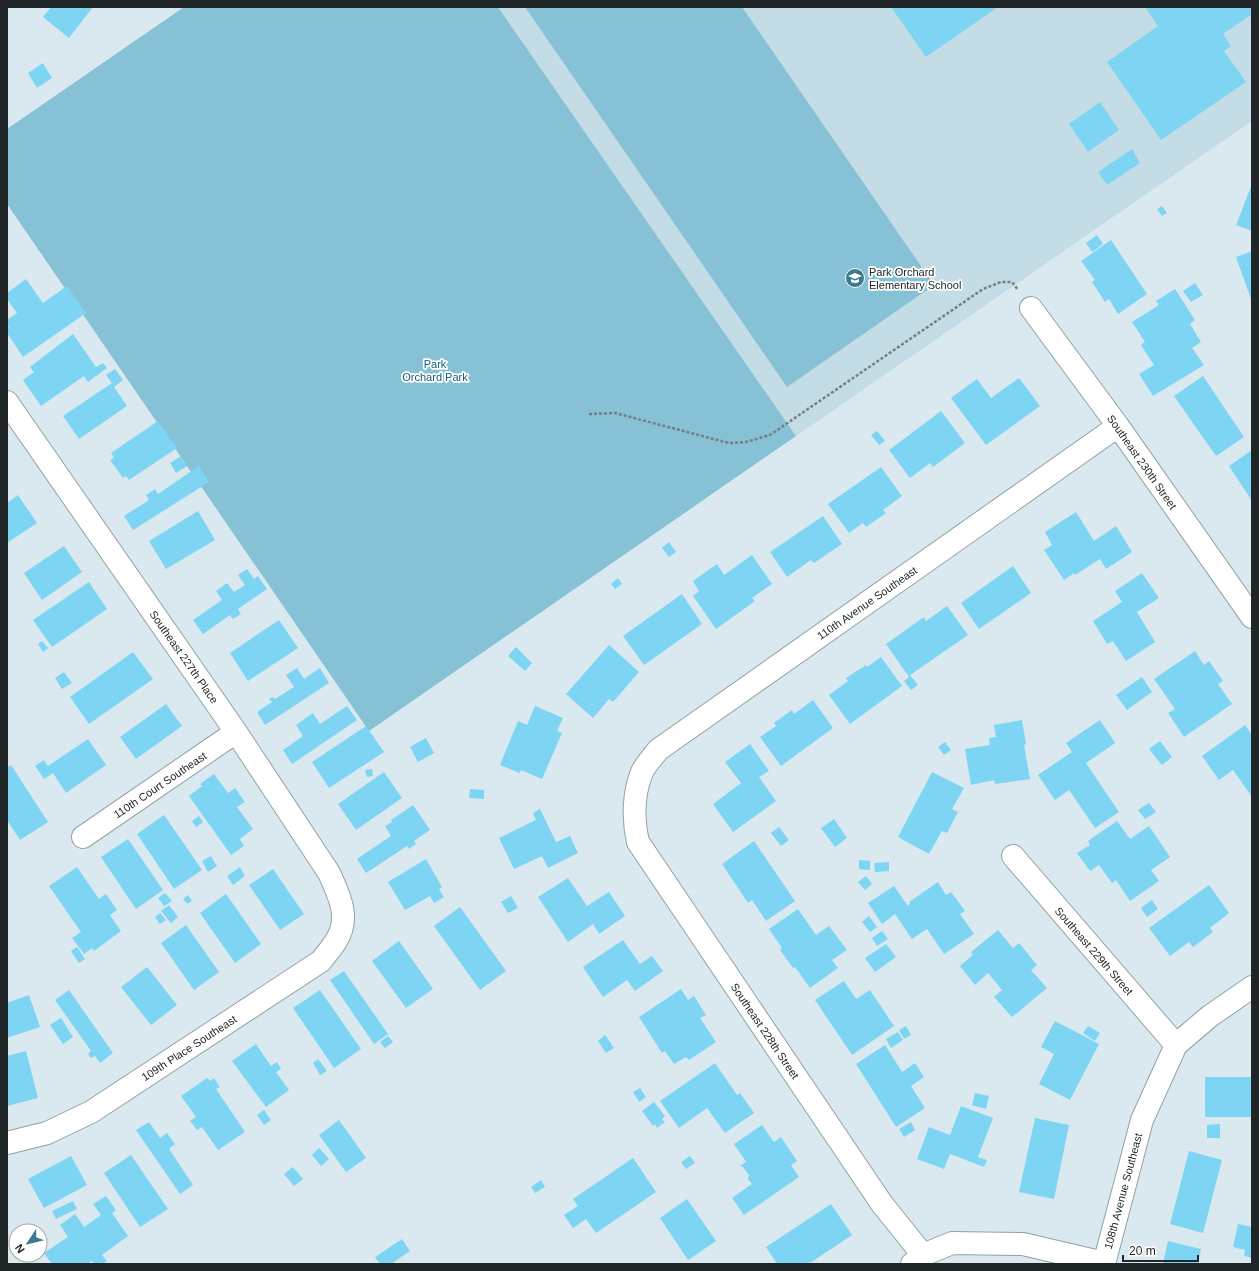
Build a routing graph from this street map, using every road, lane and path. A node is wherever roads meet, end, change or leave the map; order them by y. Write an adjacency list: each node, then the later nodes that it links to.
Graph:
1 (1031, 308): 3 (path); 4 (street, Southeast 230th Street)
2 (7, 402): 6 (street, Southeast 227th Place)
3 (589, 414)
4 (1118, 426): 5 (street, Southeast 230th Street); 7 (street, 110th Avenue Southeast)
5 (1252, 617)
6 (236, 732): 8 (street, 110th Court Southeast); 10 (street, Southeast 227th Place)
7 (635, 795): 14 (street, Southeast 228th Street)
8 (83, 837)
9 (1013, 856): 12 (street, Southeast 229th Street)
10 (344, 919): 13 (street, 109th Place Southeast)
11 (1252, 987): 12 (street, 108th Avenue Southeast)
12 (1176, 1045): 15 (street, 108th Avenue Southeast)
13 (7, 1142)
14 (917, 1260): 15 (street, 108th Avenue Southeast)
15 (1104, 1264)

